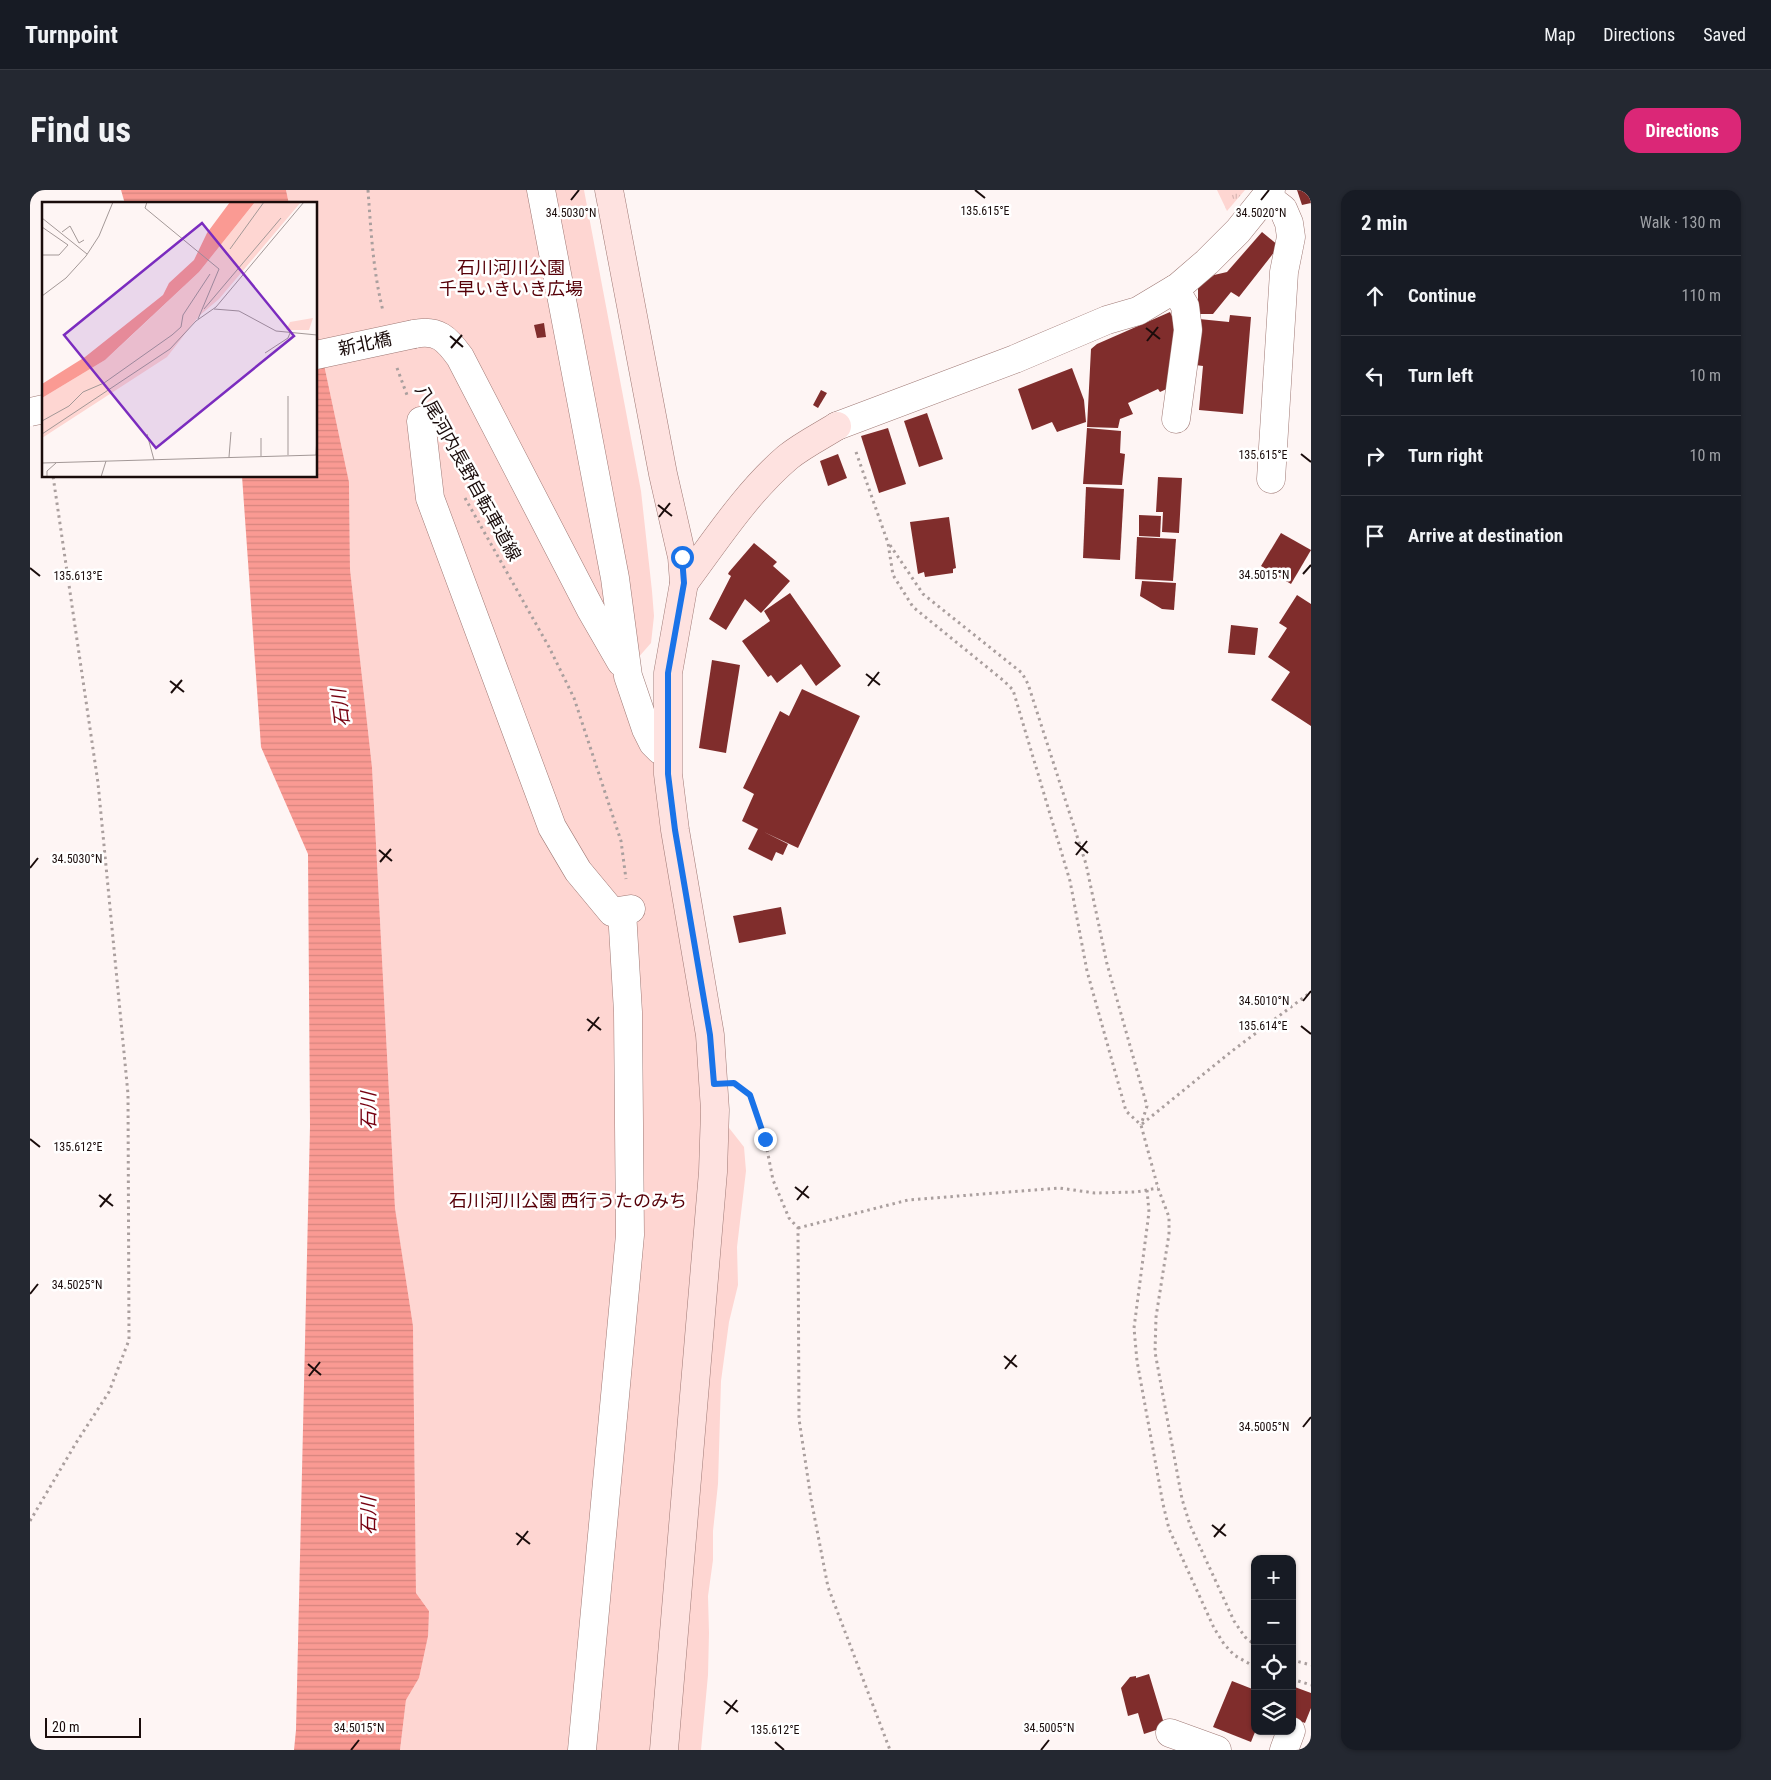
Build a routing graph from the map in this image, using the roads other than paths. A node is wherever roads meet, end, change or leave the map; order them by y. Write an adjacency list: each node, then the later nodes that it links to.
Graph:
1 (541, 190): 10 (street)
2 (609, 190): 9 (street)
3 (1269, 193): 4 (street); 8 (street)
4 (1175, 288): 6 (street); 9 (street)
5 (318, 355): 10 (street, 新北橋, bridge)
6 (1176, 419)
7 (421, 421): 14 (street)
8 (1271, 479)
9 (684, 583): 11 (street)
10 (628, 676): 11 (street)
11 (667, 752): 15 (street)
12 (1170, 1732): 16 (street)
13 (1290, 1735): 17 (street)
14 (582, 1750)
15 (664, 1750)
16 (1217, 1750)
17 (1284, 1750)

